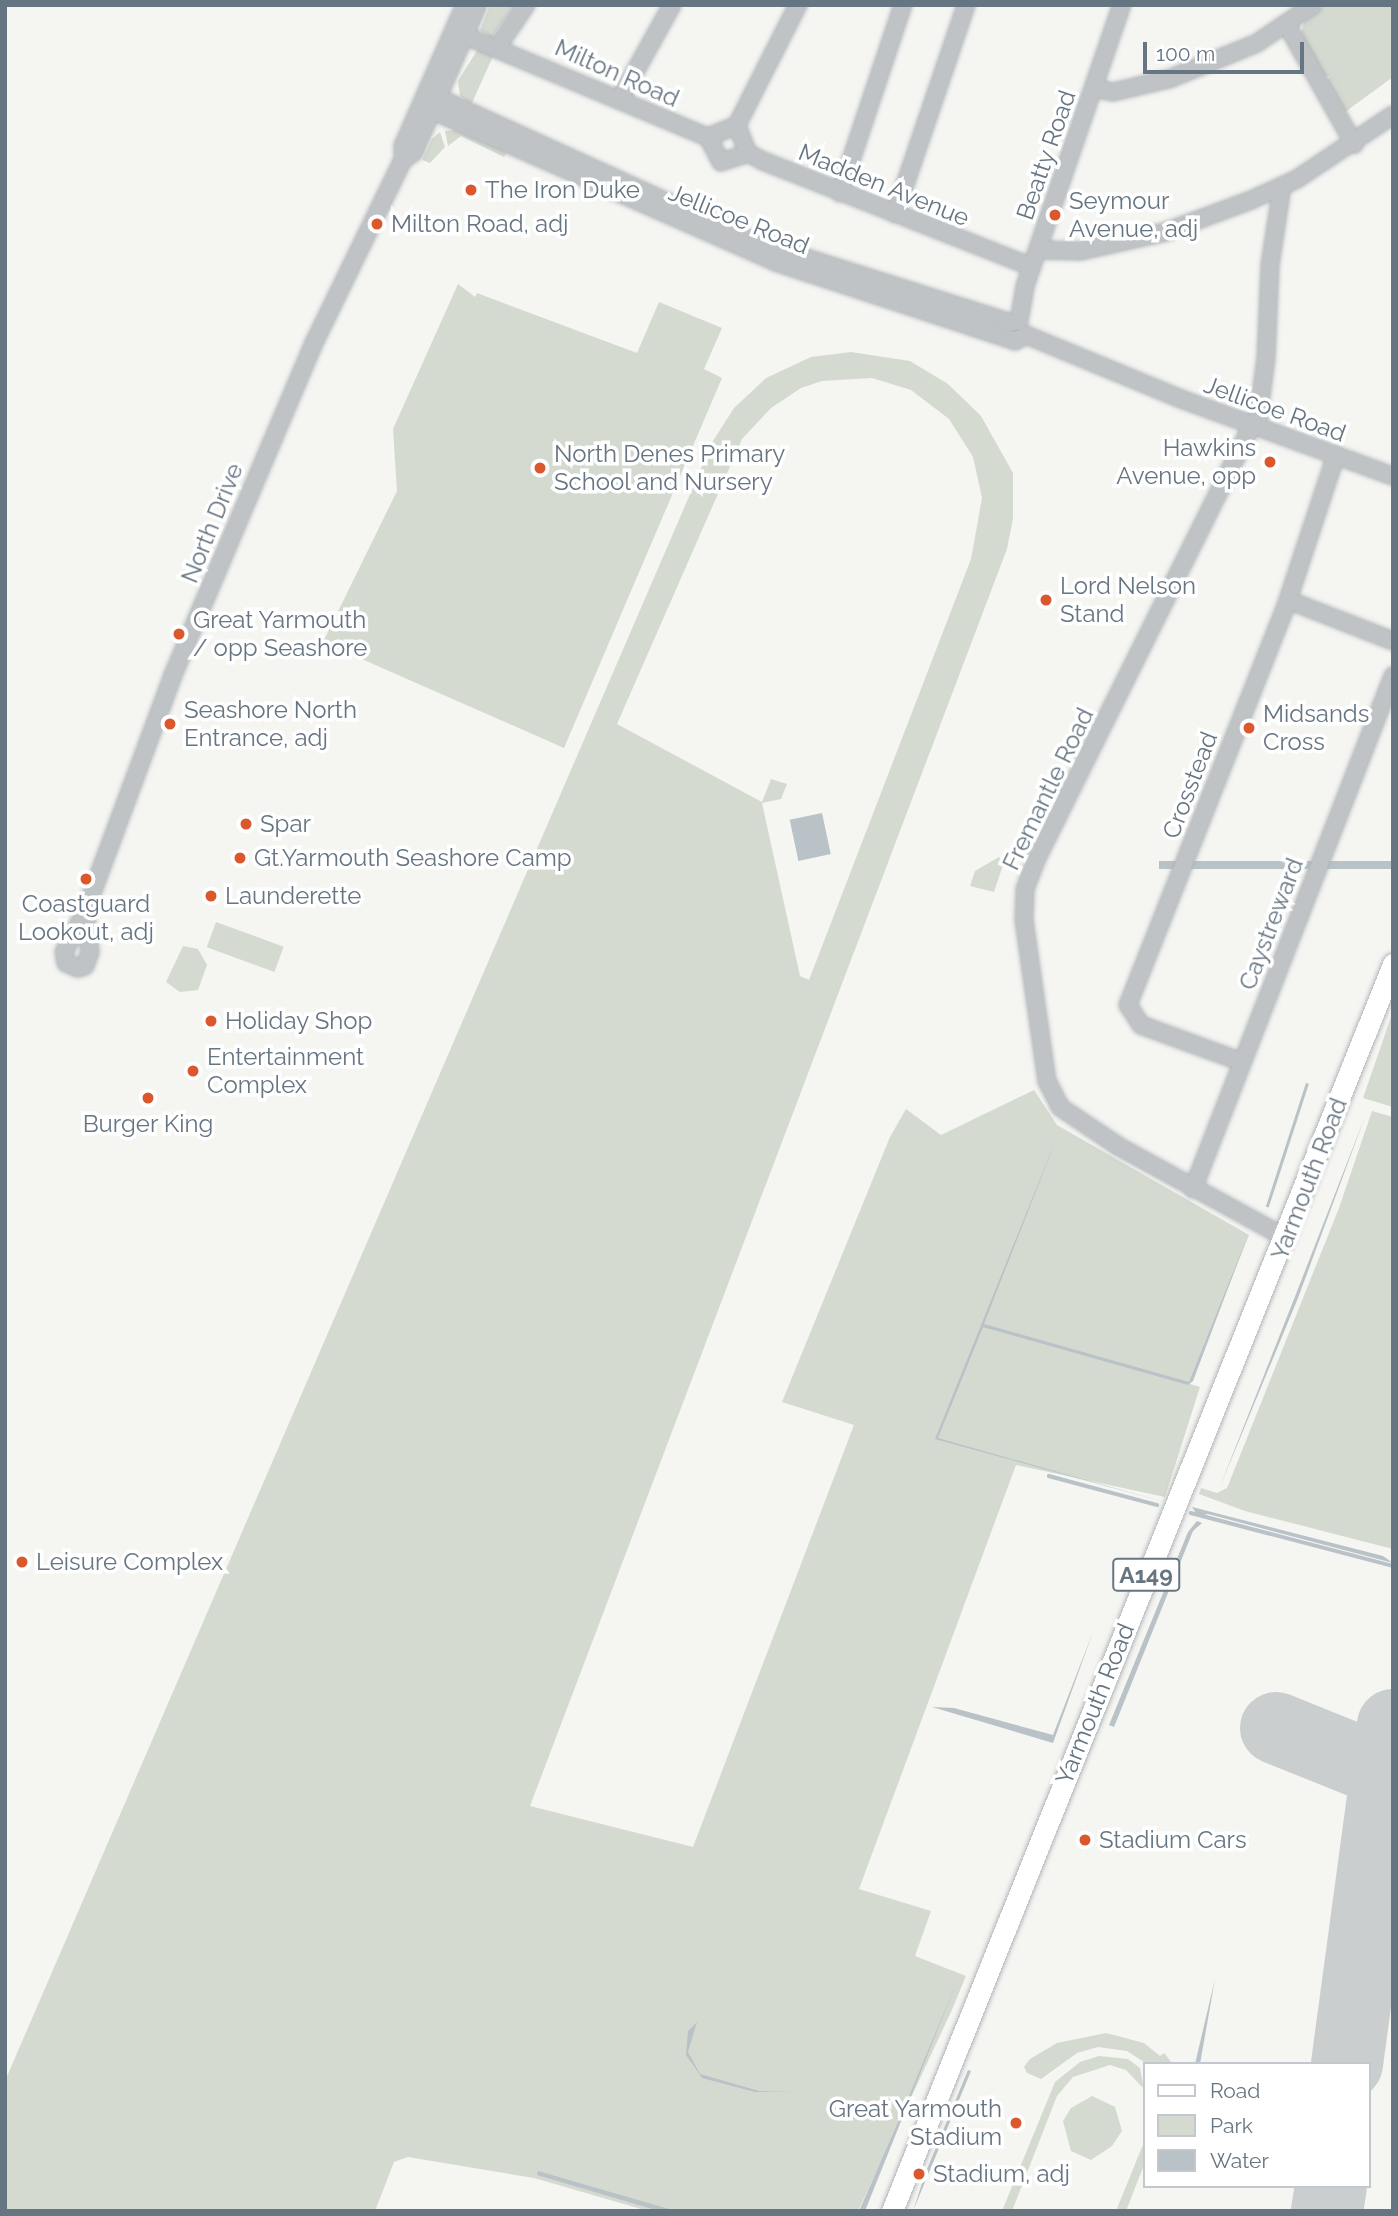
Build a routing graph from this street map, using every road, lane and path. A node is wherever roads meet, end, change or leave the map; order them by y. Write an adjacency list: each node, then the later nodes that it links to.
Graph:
1 (465, 5): 11 (street, North Drive)
2 (478, 5): 11 (street, North Drive)
3 (526, 5): 12 (street)
4 (671, 5): 14 (street)
5 (798, 5): 17 (street)
6 (903, 5): 22 (street)
7 (966, 5): 23 (street)
8 (1122, 5): 13 (street, Beatty Road)
9 (1312, 5): 10 (street)
10 (1287, 25): 13 (street); 19 (street)
11 (459, 33): 12 (street, Milton Road); 15 (street, North Drive)
12 (496, 49): 14 (street, Milton Road)
13 (1094, 88): 24 (street, Beatty Road)
14 (621, 97): 18 (street, Milton Road)
15 (430, 102): 26 (street, Jellicoe Road); 33 (street, North Drive)
16 (1393, 115): 19 (street)
17 (737, 125): 18 (street); 20 (street)
18 (708, 137): 20 (street, Milton Road)
19 (1354, 144): 21 (street)
20 (748, 153): 22 (street, Madden Avenue)
21 (1282, 187): 24 (street); 27 (street, Fremantle Road)
22 (840, 194): 23 (street, Madden Avenue)
23 (895, 214): 25 (street, Madden Avenue)
24 (1038, 250): 25 (street, Beatty Road)
25 (1032, 267): 26 (street, Beatty Road)
26 (1016, 328): 27 (street, Jellicoe Road)
27 (1255, 426): 28 (street, Jellicoe Road); 36 (street, Fremantle Road)
28 (1336, 455): 29 (street, Jellicoe Road); 30 (street, Crosstead)
29 (1393, 476)
30 (1287, 600): 31 (street); 35 (street, Crosstead)
31 (1393, 641)
32 (1393, 676): 35 (street, Caystreward)
33 (85, 912): 33 (street, North Drive)
34 (1393, 964): 37 (main road, Yarmouth Road / A149)
35 (1242, 1062): 36 (street, Caystreward)
36 (1193, 1189): 37 (street, Fremantle Road)
37 (1286, 1238): 38 (main road, Yarmouth Road / A149)
38 (892, 2211)

